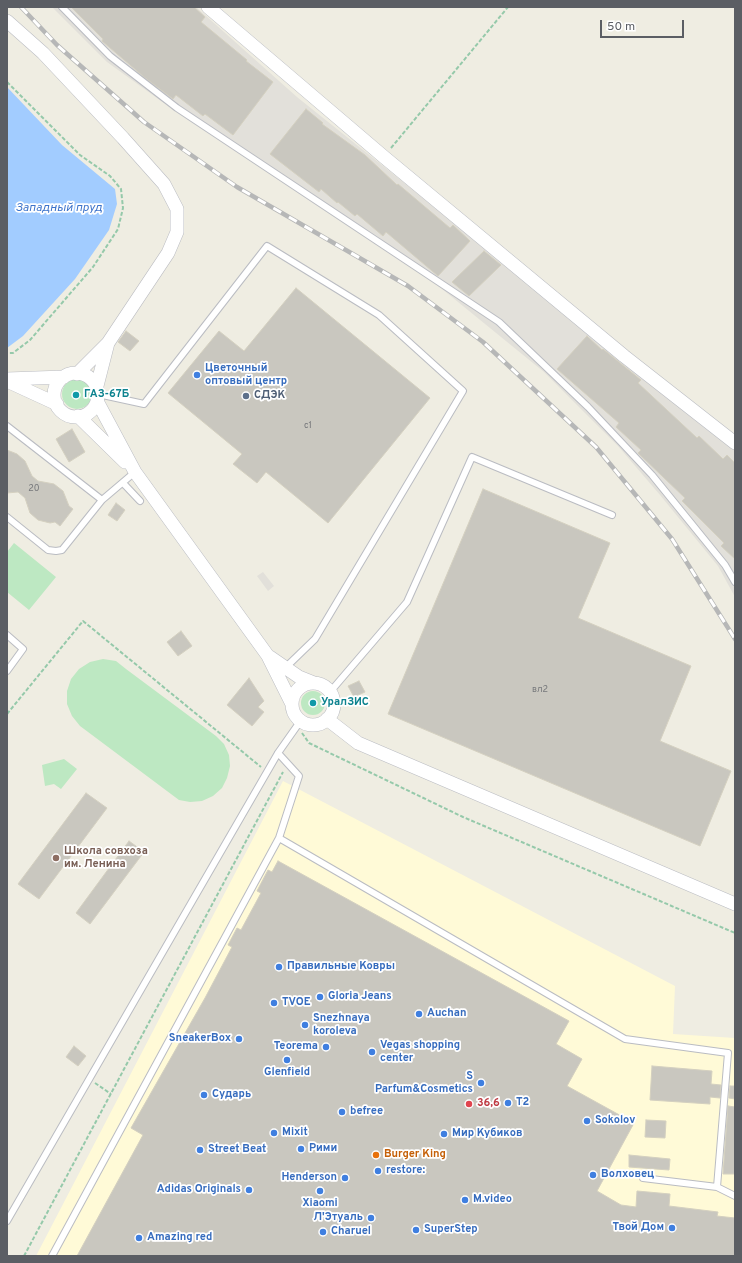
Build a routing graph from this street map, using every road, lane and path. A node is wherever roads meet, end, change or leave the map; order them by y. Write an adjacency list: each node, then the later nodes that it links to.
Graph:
1 (62, 7): 23 (lane)
2 (208, 7): 6 (street)
3 (508, 7): 6 (path)
4 (7, 21): 7 (street)
5 (7, 82): 8 (path)
6 (384, 157): 16 (street)
7 (108, 343): 9 (street); 12 (street)
8 (7, 353)
9 (77, 374): 10 (street); 12 (street)
10 (64, 377): 11 (street); 13 (street)
11 (7, 380): 13 (street)
12 (97, 394): 14 (street); 17 (street); 26 (lane)
13 (57, 404): 14 (street)
14 (78, 416): 17 (street)
15 (7, 426): 19 (lane)
16 (735, 443)
17 (135, 472): 18 (lane); 25 (street)
18 (122, 483): 19 (lane); 20 (lane)
19 (102, 500): 22 (lane)
20 (140, 501)
21 (612, 515): 29 (lane)
22 (7, 517)
23 (735, 582)
24 (7, 635): 27 (lane)
25 (268, 656): 26 (street); 30 (street)
26 (285, 668): 28 (street)
27 (7, 671)
28 (314, 683): 29 (street); 30 (street)
29 (330, 692): 32 (street)
30 (292, 704): 33 (street)
31 (7, 714): 36 (path)
32 (327, 719): 33 (street); 38 (street)
33 (300, 724): 34 (lane); 39 (path)
34 (278, 753): 35 (lane); 36 (lane)
35 (287, 764): 37 (lane); 41 (path)
36 (268, 773): 40 (lane)
37 (279, 838): 43 (lane); 47 (lane)
38 (735, 904)
39 (735, 933)
40 (88, 1078): 41 (path); 45 (lane)
41 (111, 1094): 46 (path)
42 (643, 1178): 43 (lane)
43 (717, 1187): 44 (lane)
44 (735, 1196)
45 (7, 1221)
46 (24, 1256)
47 (52, 1256)

